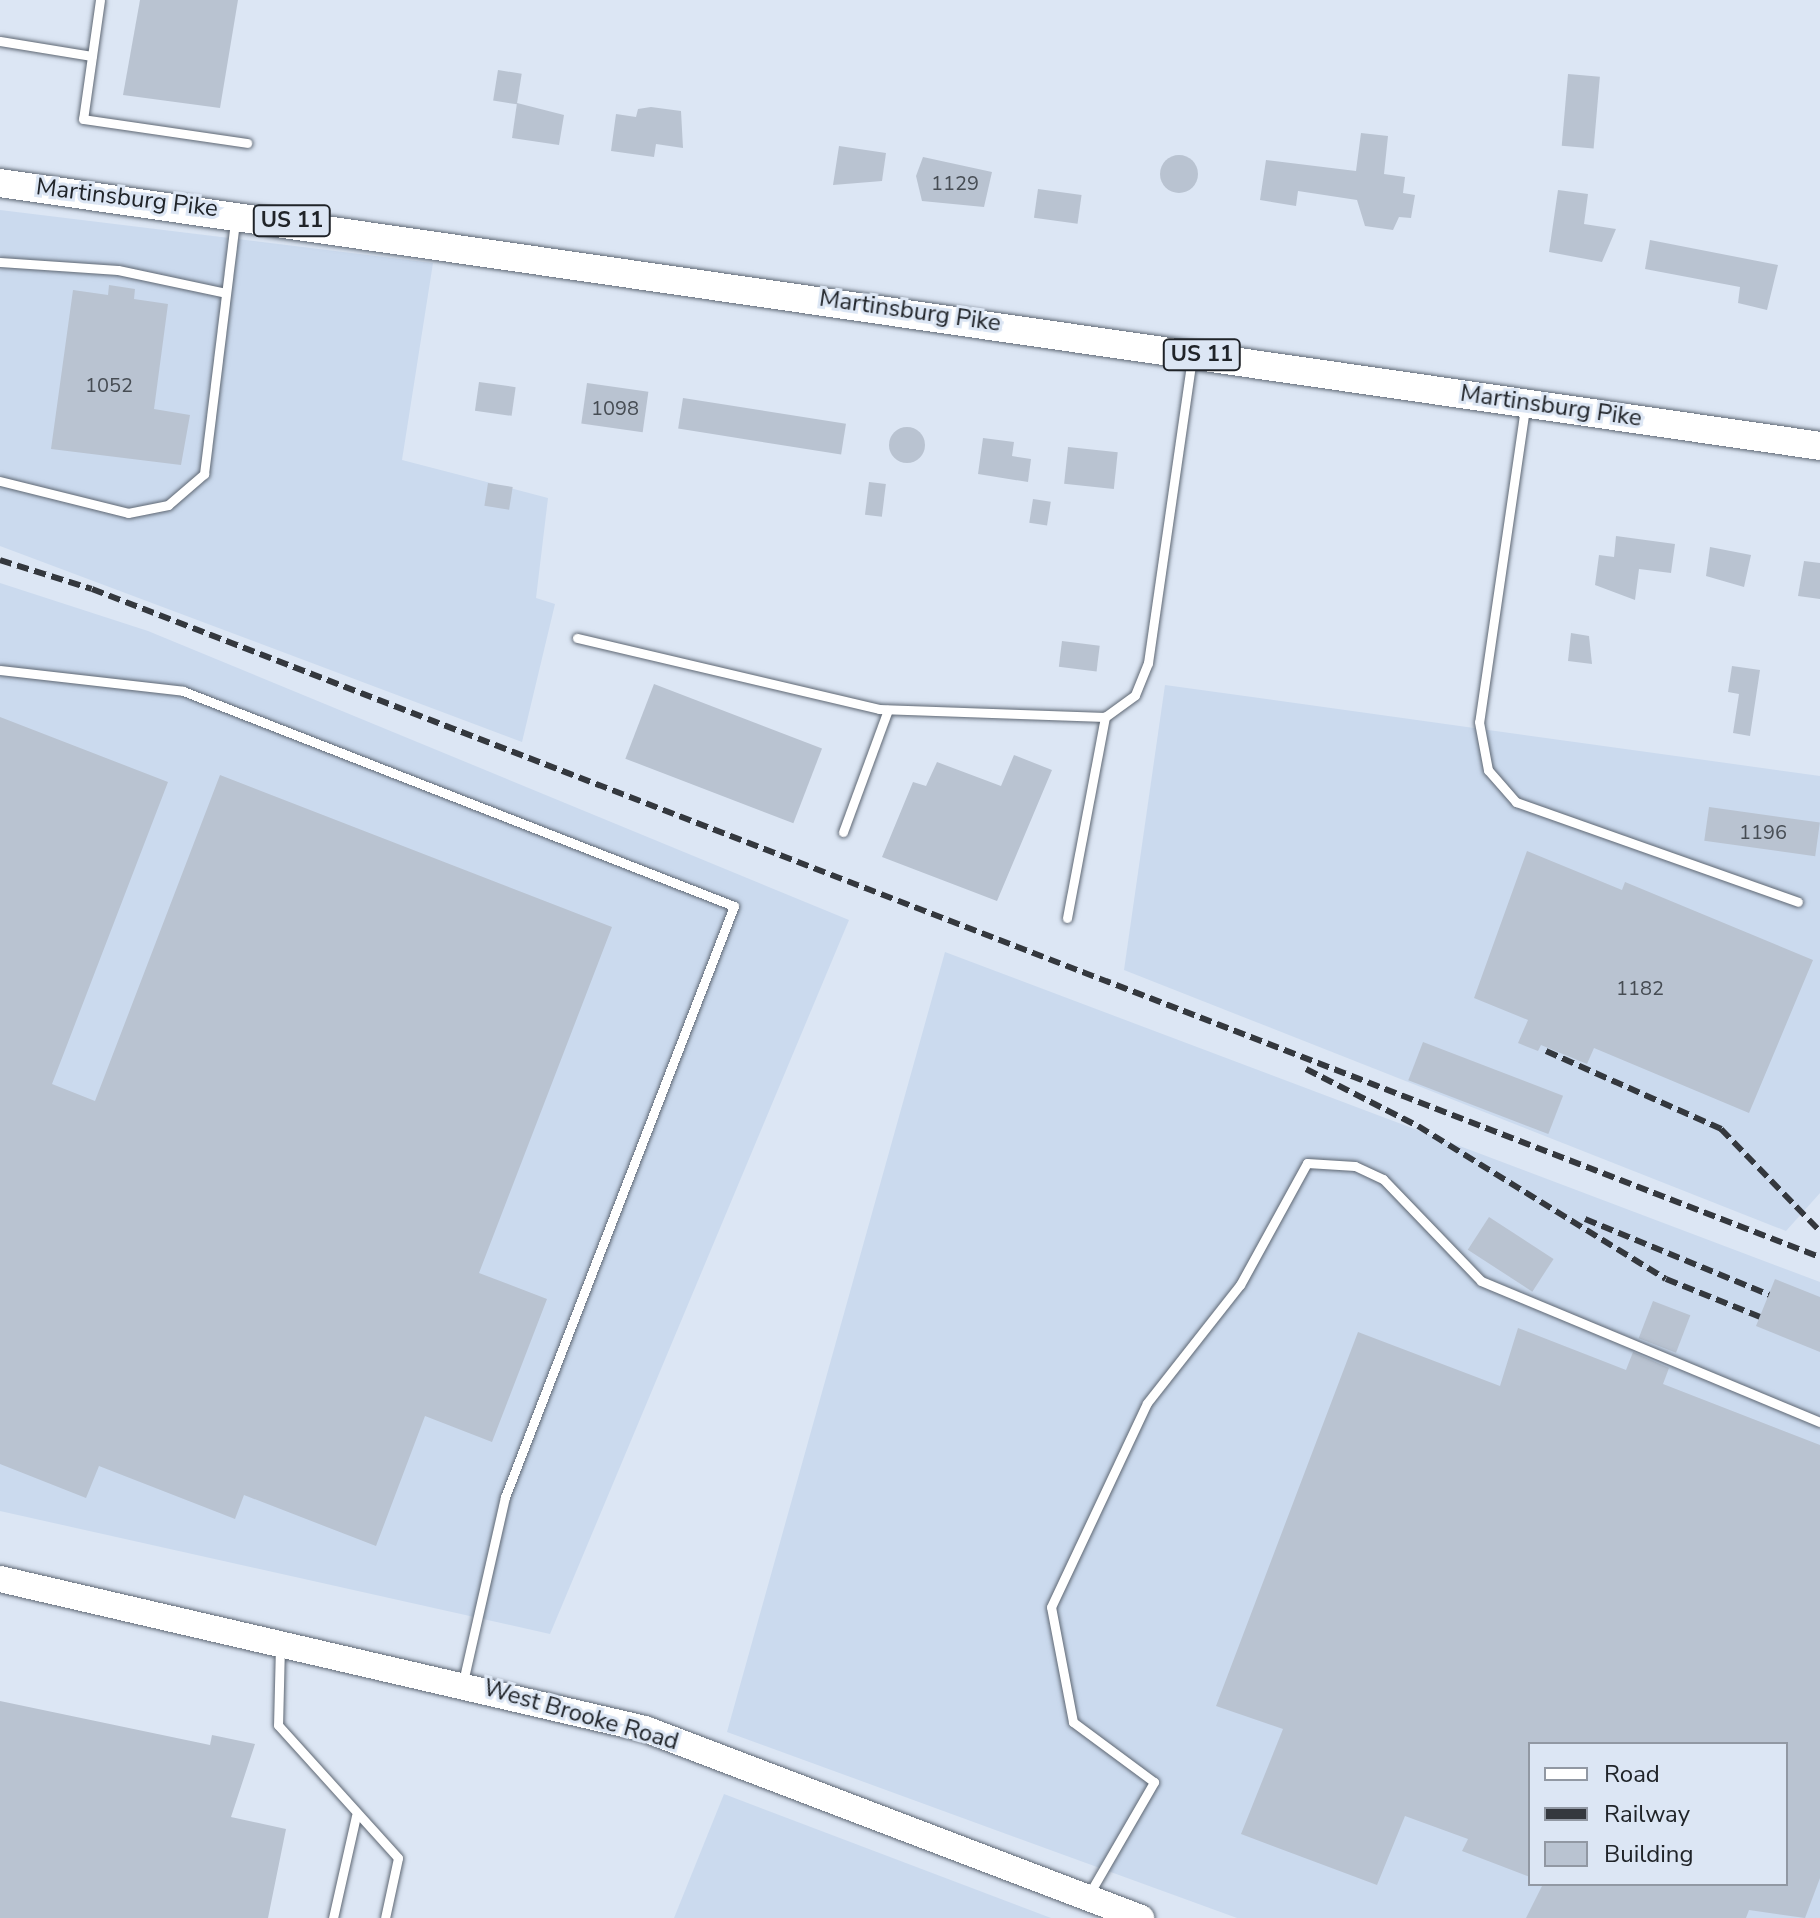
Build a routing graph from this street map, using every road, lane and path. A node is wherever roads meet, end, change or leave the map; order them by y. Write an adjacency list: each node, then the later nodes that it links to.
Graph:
1 (100, 0): 3 (lane)
2 (0, 41): 3 (lane)
3 (92, 56): 4 (lane)
4 (247, 143)
5 (0, 183): 6 (main road, Martinsburg Pike / US 11)
6 (236, 212): 8 (lane); 9 (main road, Martinsburg Pike / US 11)
7 (0, 262): 8 (lane)
8 (226, 293): 12 (lane)
9 (1193, 353): 10 (main road, Martinsburg Pike / US 11); 16 (lane)
10 (1526, 403): 11 (main road, Martinsburg Pike / US 11); 18 (lane)
11 (1820, 446)
12 (0, 481)
13 (577, 638): 15 (lane)
14 (0, 670): 23 (lane)
15 (888, 710): 16 (lane); 17 (lane)
16 (1105, 717): 19 (lane)
17 (843, 832)
18 (1798, 902)
19 (1067, 918)
20 (1820, 1422): 25 (lane)
21 (0, 1579): 22 (street, West Brooke Road)
22 (281, 1640): 23 (street, West Brooke Road); 24 (lane)
23 (463, 1682): 25 (street, West Brooke Road)
24 (356, 1816): 26 (lane); 27 (lane)
25 (1087, 1897): 28 (street, West Brooke Road)
26 (333, 1918)
27 (385, 1918)
28 (1141, 1918)

